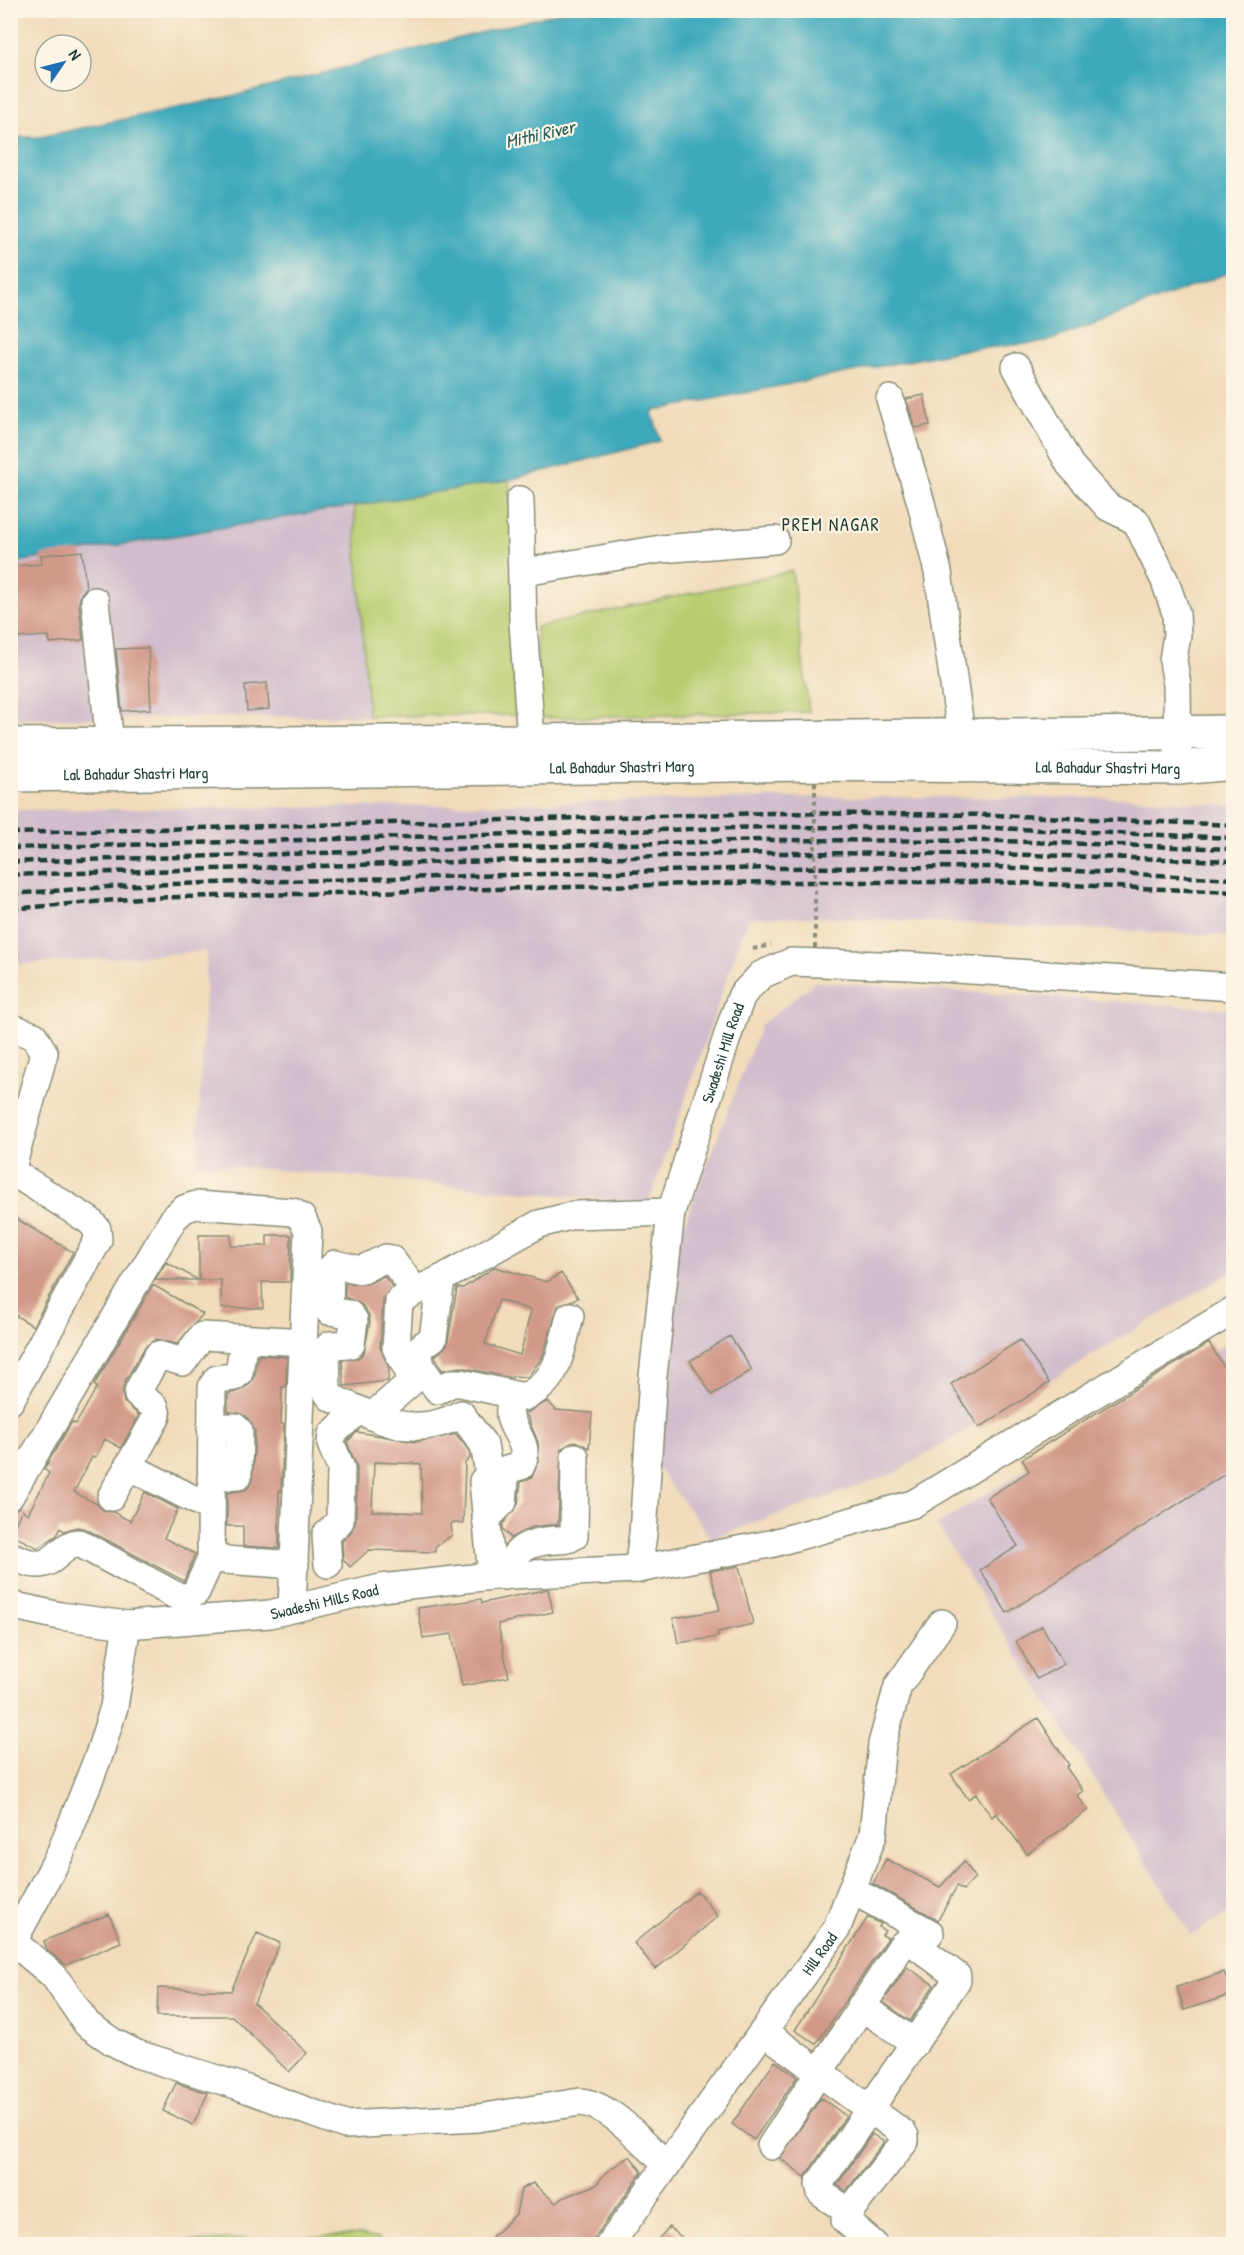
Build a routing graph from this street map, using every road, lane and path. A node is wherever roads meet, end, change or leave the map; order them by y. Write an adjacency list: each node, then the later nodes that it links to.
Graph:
1 (1016, 367): 8 (street)
2 (890, 399): 9 (street)
3 (520, 500): 5 (street)
4 (775, 540): 5 (street)
5 (524, 572): 10 (street)
6 (95, 601): 11 (street)
7 (1233, 732): 8 (main road, Lal Bahadur Shastri Marg)
8 (1177, 733): 9 (main road, Lal Bahadur Shastri Marg); 17 (street)
9 (961, 734): 12 (main road, Lal Bahadur Shastri Marg)
10 (531, 741): 12 (main road, Lal Bahadur Shastri Marg); 13 (main road, Lal Bahadur Shastri Marg)
11 (110, 744): 14 (main road, Lal Bahadur Shastri Marg); 15 (main road, Lal Bahadur Shastri Marg)
12 (665, 753): 13 (main road, Lal Bahadur Shastri Marg); 17 (main road, Lal Bahadur Shastri Marg)
13 (463, 755): 14 (main road, Lal Bahadur Shastri Marg)
14 (323, 756): 15 (main road, Lal Bahadur Shastri Marg)
15 (17, 760)
16 (1233, 763): 17 (main road, Lal Bahadur Shastri Marg)
17 (1178, 768)
18 (815, 782): 21 (path, bridge)
19 (765, 944): 20 (path)
20 (753, 949)
21 (815, 951)
22 (1233, 987): 25 (street, Swadeshi Mill Road)
23 (10, 1027): 24 (street)
24 (11, 1172): 34 (street)
25 (671, 1212): 26 (street); 47 (street, Swadeshi Mill Road)
26 (441, 1279): 27 (street); 32 (street)
27 (416, 1291): 32 (street); 35 (street)
28 (1233, 1310): 47 (street, Swadeshi Mills Road)
29 (570, 1316): 33 (street)
30 (244, 1340): 31 (street); 38 (street); 42 (street)
31 (304, 1342): 40 (street); 46 (street)
32 (425, 1381): 33 (street); 35 (street); 36 (street)
33 (511, 1396): 39 (street)
34 (10, 1401)
35 (366, 1413): 36 (street); 45 (street)
36 (461, 1414): 39 (street)
37 (575, 1458): 48 (street)
38 (128, 1466): 41 (street); 42 (street)
39 (497, 1473): 48 (street)
40 (10, 1496)
41 (111, 1497)
42 (211, 1509): 44 (street)
43 (10, 1556): 44 (street)
44 (211, 1559): 46 (street)
45 (328, 1564)
46 (295, 1565): 50 (street)
47 (638, 1569): 48 (street, Swadeshi Mills Road)
48 (498, 1576): 50 (street, Swadeshi Mills Road)
49 (10, 1605): 52 (street, Swadeshi Mills Road)
50 (292, 1608): 52 (street, Swadeshi Mills Road)
51 (942, 1623): 54 (street, Hill Road)
52 (127, 1625): 56 (street)
53 (882, 1858): 54 (street)
54 (857, 1892): 55 (street); 58 (street, Hill Road)
55 (930, 1934)
56 (12, 1940): 62 (street)
57 (861, 2006): 59 (street); 59 (street); 60 (street)
58 (764, 2031): 60 (street); 62 (street, Hill Road)
59 (915, 2043): 60 (street)
60 (818, 2071): 61 (street)
61 (771, 2146)
62 (666, 2164): 64 (street, Hill Road)
63 (845, 2220): 65 (street)
64 (610, 2244)
65 (873, 2244)

